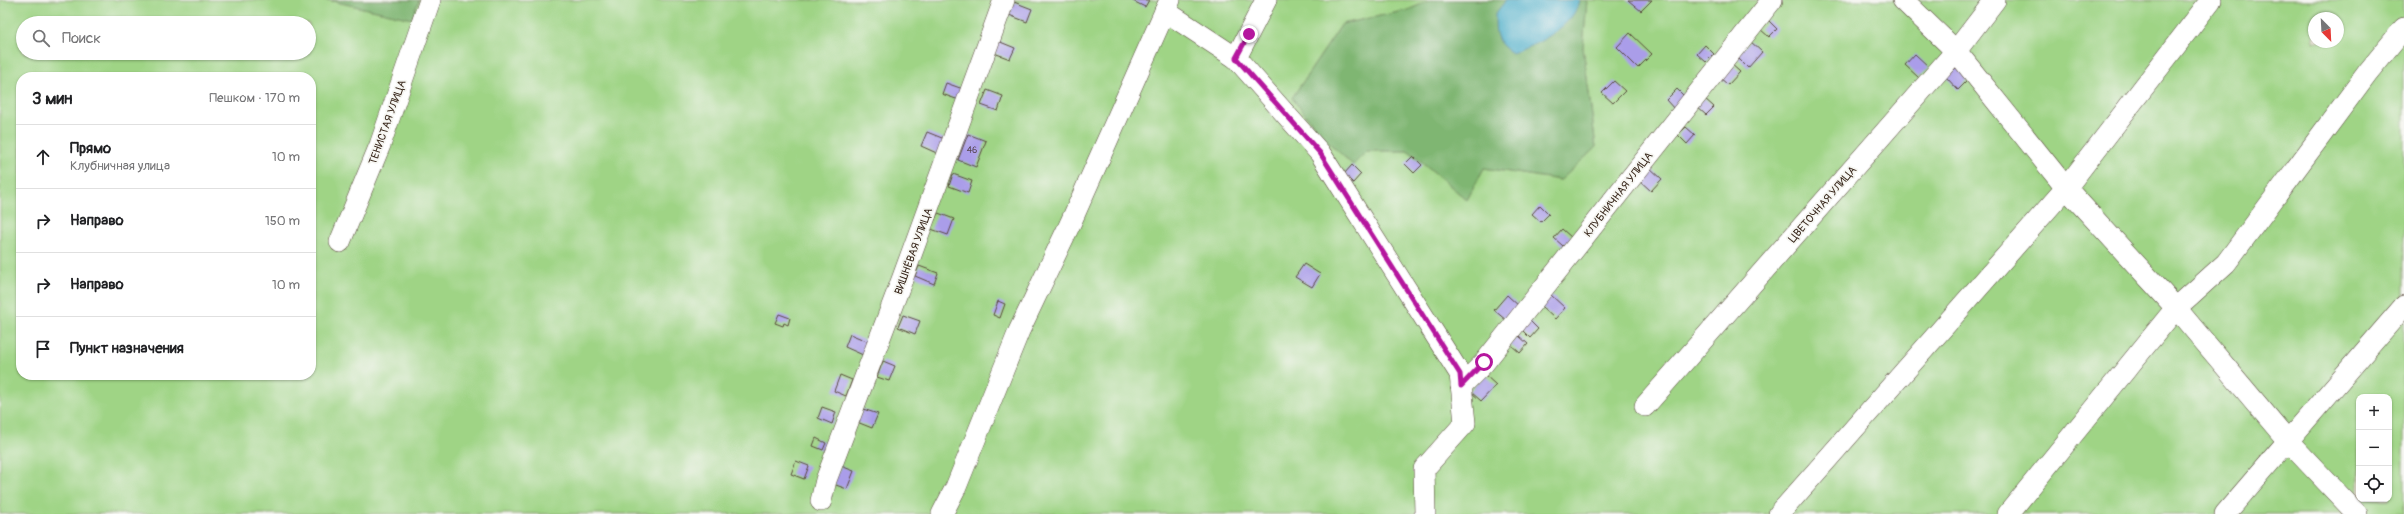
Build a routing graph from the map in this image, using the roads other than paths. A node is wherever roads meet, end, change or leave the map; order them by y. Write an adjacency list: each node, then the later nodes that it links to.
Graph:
1 (430, 0): 13 (street, ТЕНИСТАЯ УЛИЦА)
2 (1004, 0): 19 (street, ВИШНЁВАЯ УЛИЦА)
3 (1266, 0): 11 (street)
4 (1772, 0): 16 (street, КЛУБНИЧНАЯ УЛИЦА)
5 (1903, 0): 10 (street)
6 (1995, 0): 10 (street, ЦВЕТОЧНАЯ УЛИЦА)
7 (2211, 0): 12 (street)
8 (1167, 6): 11 (street); 20 (street)
9 (2404, 28): 15 (street)
10 (1956, 51): 12 (street); 17 (street, ЦВЕТОЧНАЯ УЛИЦА)
11 (1236, 58): 16 (street)
12 (2066, 188): 15 (street); 22 (street)
13 (340, 242)
14 (2404, 306): 18 (street)
15 (2176, 308): 18 (street); 23 (street)
16 (1461, 386): 21 (street)
17 (1645, 406)
18 (2288, 442): 24 (street); 25 (street)
19 (820, 501)
20 (942, 514)
21 (1425, 514)
22 (1779, 514)
23 (2008, 514)
24 (2225, 514)
25 (2357, 514)

